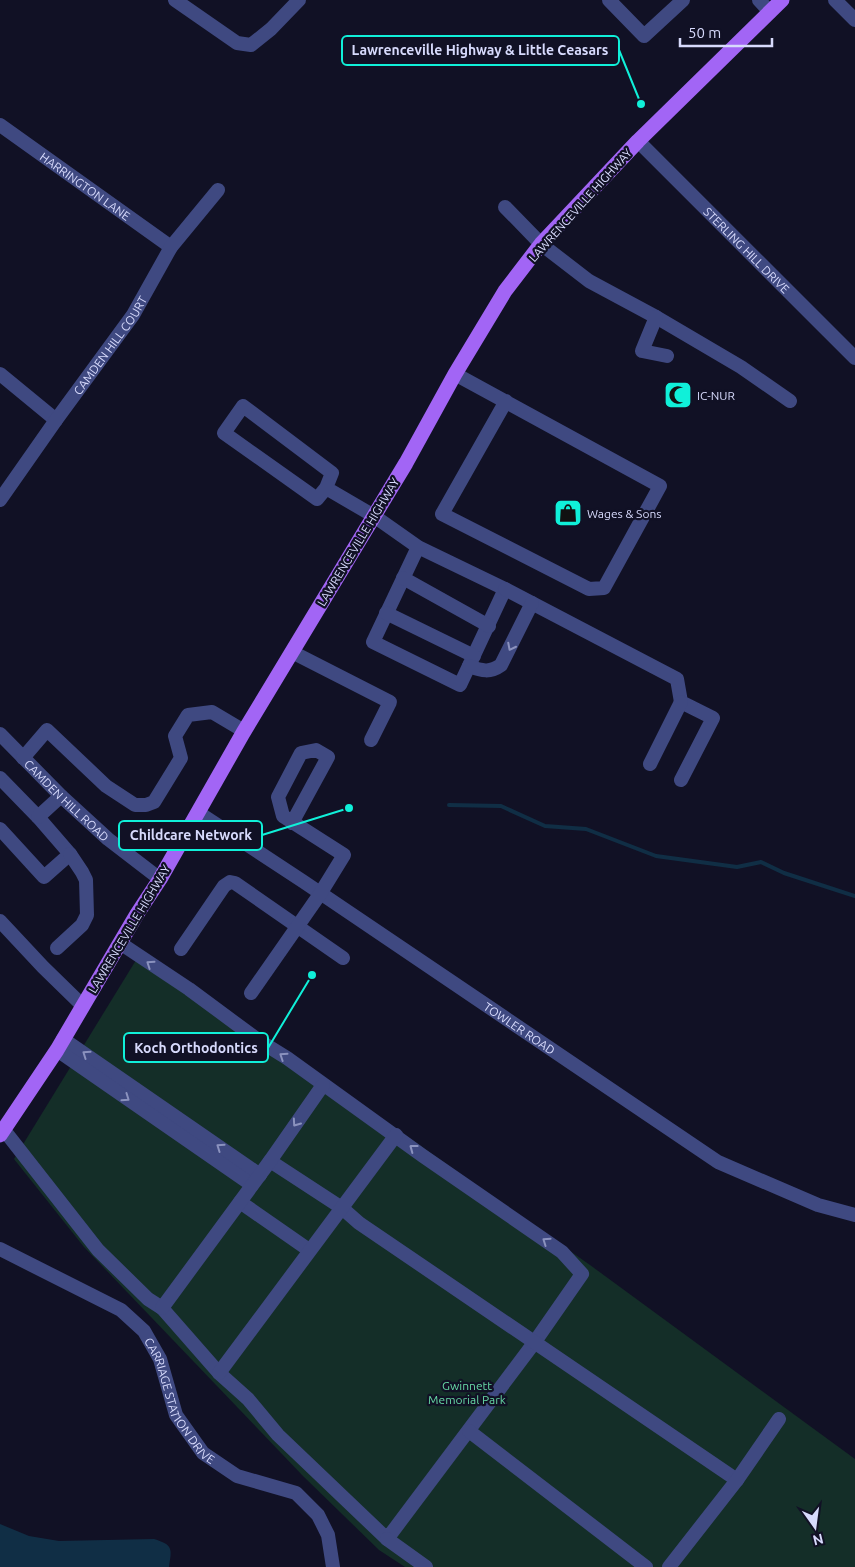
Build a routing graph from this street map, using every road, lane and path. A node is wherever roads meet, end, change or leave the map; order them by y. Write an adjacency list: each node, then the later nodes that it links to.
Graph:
1 (175, 0): 2 (street)
2 (299, 0)
3 (609, 0): 4 (street)
4 (683, 0)
5 (759, 0): 8 (street)
6 (782, 0): 8 (main road, LAWRENCEVILLE HIGHWAY)
7 (835, 0): 9 (street)
8 (770, 12): 11 (main road, LAWRENCEVILLE HIGHWAY)
9 (855, 20)
10 (0, 125): 15 (street, HARRINGTON LANE)
11 (638, 141): 14 (main road, LAWRENCEVILLE HIGHWAY); 18 (street, STERLING HILL DRIVE)
12 (218, 190): 15 (street, CAMDEN HILL COURT)
13 (505, 207): 14 (street)
14 (541, 244): 16 (street); 20 (main road, LAWRENCEVILLE HIGHWAY)
15 (171, 247): 23 (street, CAMDEN HILL COURT)
16 (656, 317): 17 (street); 22 (street)
17 (667, 356)
18 (855, 358)
19 (0, 374): 23 (street)
20 (455, 374): 21 (street); 26 (main road, LAWRENCEVILLE HIGHWAY)
21 (506, 401): 21 (street)
22 (790, 401)
23 (56, 420): 25 (street, CAMDEN HILL COURT)
24 (326, 488): 24 (street); 26 (street)
25 (0, 500)
26 (374, 516): 27 (street); 33 (main road, LAWRENCEVILLE HIGHWAY)
27 (418, 547): 28 (street); 29 (street)
28 (403, 578): 31 (street); 32 (street)
29 (505, 589): 30 (street); 32 (street)
30 (532, 603): 34 (street, one-way to 34); 35 (street)
31 (386, 613): 34 (street); 34 (street)
32 (489, 626): 34 (street)
33 (292, 652): 36 (main road, LAWRENCEVILLE HIGHWAY); 38 (street)
34 (472, 661)
35 (681, 702): 40 (street); 42 (street)
36 (244, 730): 39 (street); 44 (main road, LAWRENCEVILLE HIGHWAY)
37 (0, 734): 39 (street, CAMDEN HILL ROAD)
38 (371, 740)
39 (24, 758): 43 (street, CAMDEN HILL ROAD)
40 (650, 764)
41 (0, 778): 45 (street)
42 (681, 780)
43 (61, 796): 45 (street); 49 (street, CAMDEN HILL ROAD)
44 (199, 813): 49 (main road, LAWRENCEVILLE HIGHWAY); 50 (street, TOWLER ROAD)
45 (38, 817): 48 (street)
46 (292, 823): 46 (street); 50 (street)
47 (0, 830): 48 (street)
48 (70, 854): 54 (street)
49 (160, 879): 53 (main road, LAWRENCEVILLE HIGHWAY)
50 (320, 894): 52 (street); 67 (street, TOWLER ROAD)
51 (0, 921): 58 (street)
52 (297, 927): 55 (street); 56 (street); 57 (street)
53 (120, 943): 58 (main road, LAWRENCEVILLE HIGHWAY); 60 (street, one-way to 53)
54 (57, 948)
55 (181, 949)
56 (343, 958)
57 (251, 993)
58 (83, 1006): 59 (main road, LAWRENCEVILLE HIGHWAY)
59 (60, 1044): 61 (main road, LAWRENCEVILLE HIGHWAY); 64 (street)
60 (323, 1085): 62 (street); 63 (street, one-way to 63)
61 (2, 1132): 70 (street)
62 (396, 1135): 66 (street); 71 (street, one-way to 62)
63 (270, 1161): 64 (street); 66 (street)
64 (256, 1180): 65 (street)
65 (240, 1202): 69 (street); 70 (street)
66 (342, 1208): 69 (street); 71 (street)
67 (855, 1215)
68 (0, 1249): 77 (street, CARRIAGE STATION DRIVE)
69 (309, 1250): 72 (street)
70 (162, 1308): 72 (street)
71 (534, 1343): 74 (street); 75 (street)
72 (219, 1373): 76 (street)
73 (779, 1419): 75 (street)
74 (469, 1431): 76 (street); 79 (street)
75 (737, 1480): 80 (street)
76 (387, 1539): 78 (street)
77 (333, 1567)
78 (426, 1567)
79 (646, 1567)
80 (669, 1567)

